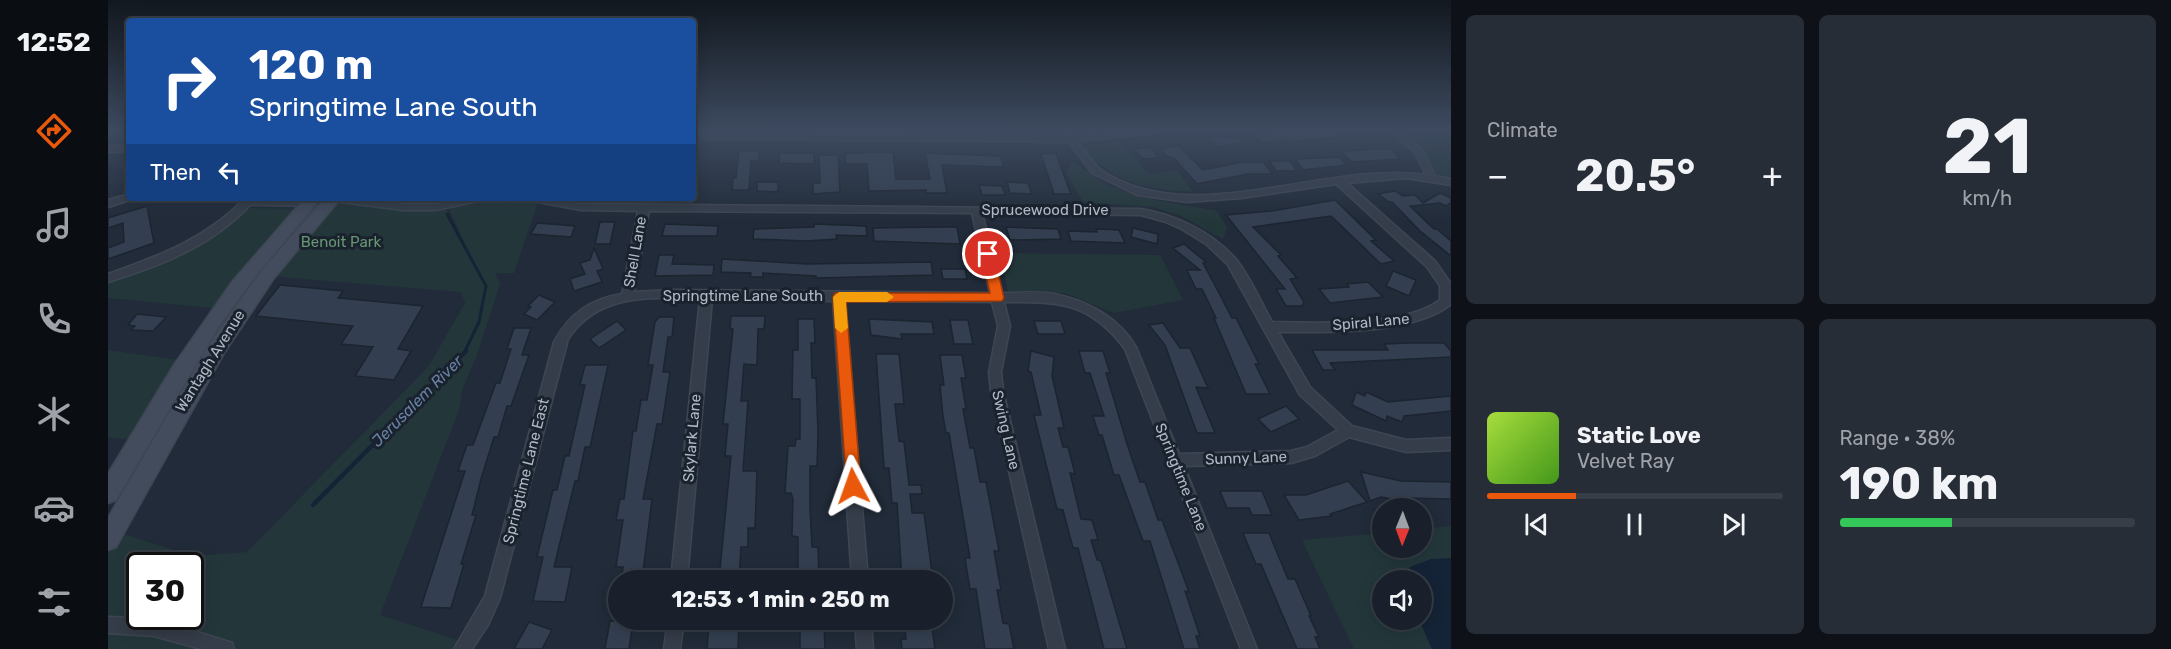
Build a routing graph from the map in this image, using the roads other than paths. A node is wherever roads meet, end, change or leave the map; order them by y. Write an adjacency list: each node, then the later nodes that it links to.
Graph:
1 (1086, 160): 4 (street, Sprucewood Drive)
2 (1423, 160): 3 (street)
3 (1431, 176): 4 (street, Sprucewood Drive); 5 (street, Sprucewood Drive)
4 (1340, 181): 23 (street, Spiral Lane)
5 (1451, 182)
6 (126, 198): 13 (street)
7 (248, 201): 16 (street)
8 (310, 201): 27 (main road, Wantagh Avenue)
9 (329, 201): 28 (main road, Wantagh Avenue)
10 (359, 201): 11 (street)
11 (466, 201)
12 (548, 201): 14 (street, Sprucewood Drive)
13 (108, 204)
14 (644, 208): 15 (street, Sprucewood Drive); 17 (street, Shell Lane)
15 (976, 210): 20 (street, Swing Lane); 23 (street, Sprucewood Drive)
16 (108, 278)
17 (627, 296): 18 (street, Springtime Lane South); 21 (street, Springtime Lane South)
18 (706, 296): 19 (street, Springtime Lane South); 29 (street, Skylark Lane)
19 (839, 297): 20 (street, Springtime Lane South); 30 (street)
20 (998, 298): 22 (street, Springtime Lane South); 38 (street, Swing Lane)
21 (601, 303): 35 (street, Springtime Lane East)
22 (1098, 315): 26 (street, Springtime Lane)
23 (1269, 327): 24 (street, Sprucewood Drive)
24 (1348, 431): 25 (street, Sprucewood Drive); 26 (street, Sunny Lane)
25 (1451, 444)
26 (1175, 460): 39 (street, Springtime Lane)
27 (108, 494)
28 (108, 539)
29 (680, 570)
30 (859, 570)
31 (108, 625): 34 (street)
32 (675, 630): 36 (street)
33 (864, 630): 37 (street)
34 (226, 649)
35 (462, 649)
36 (672, 649)
37 (865, 649)
38 (1057, 649)
39 (1249, 649)

